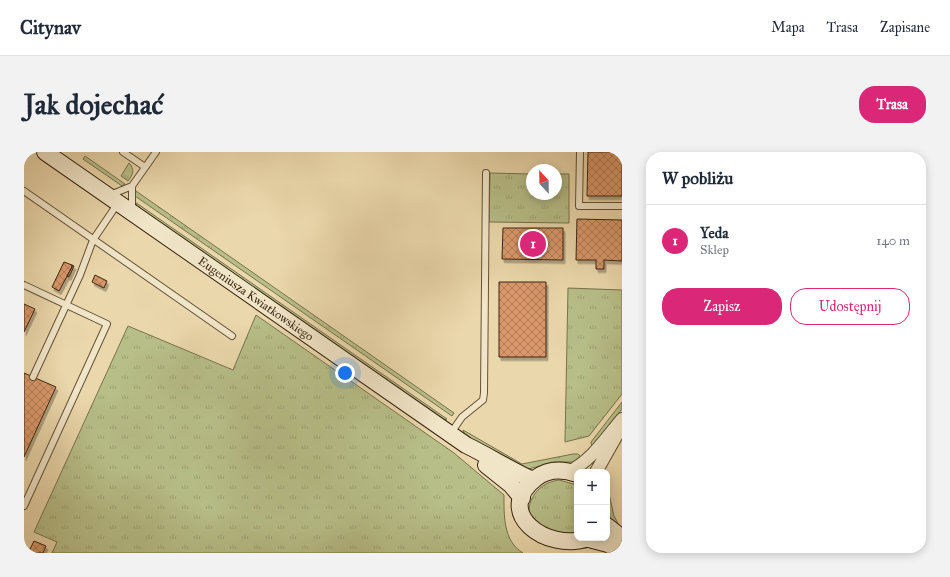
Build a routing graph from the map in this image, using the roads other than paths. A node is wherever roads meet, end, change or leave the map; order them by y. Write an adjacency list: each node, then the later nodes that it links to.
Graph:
1 (45, 152): 9 (main road, Eugeniusza Kwiatkowskiego)
2 (123, 152): 5 (lane)
3 (156, 152): 5 (lane)
4 (580, 152): 10 (lane)
5 (145, 167): 7 (lane)
6 (486, 173): 19 (lane)
7 (132, 186): 9 (lane); 11 (lane)
8 (24, 191): 12 (lane)
9 (113, 199): 11 (main road, Eugeniusza Kwiatkowskiego); 12 (lane)
10 (622, 206)
11 (133, 213): 19 (main road, Eugeniusza Kwiatkowskiego)
12 (93, 240): 14 (lane); 15 (lane)
13 (24, 285): 14 (lane)
14 (67, 304): 16 (lane); 26 (lane)
15 (232, 336)
16 (33, 377)
17 (622, 419): 21 (street)
18 (622, 426): 22 (street)
19 (450, 434): 20 (main road, Eugeniusza Kwiatkowskiego)
20 (466, 446): 24 (main road, Eugeniusza Kwiatkowskiego); 25 (main road, Eugeniusza Kwiatkowskiego)
21 (577, 469)
22 (598, 469)
23 (574, 472): 24 (main road)
24 (533, 480): 25 (main road)
25 (522, 498): 29 (main road)
26 (24, 506)
27 (610, 528): 28 (main road)
28 (622, 538)
29 (585, 541)
30 (598, 541): 31 (main road)
31 (622, 552)

